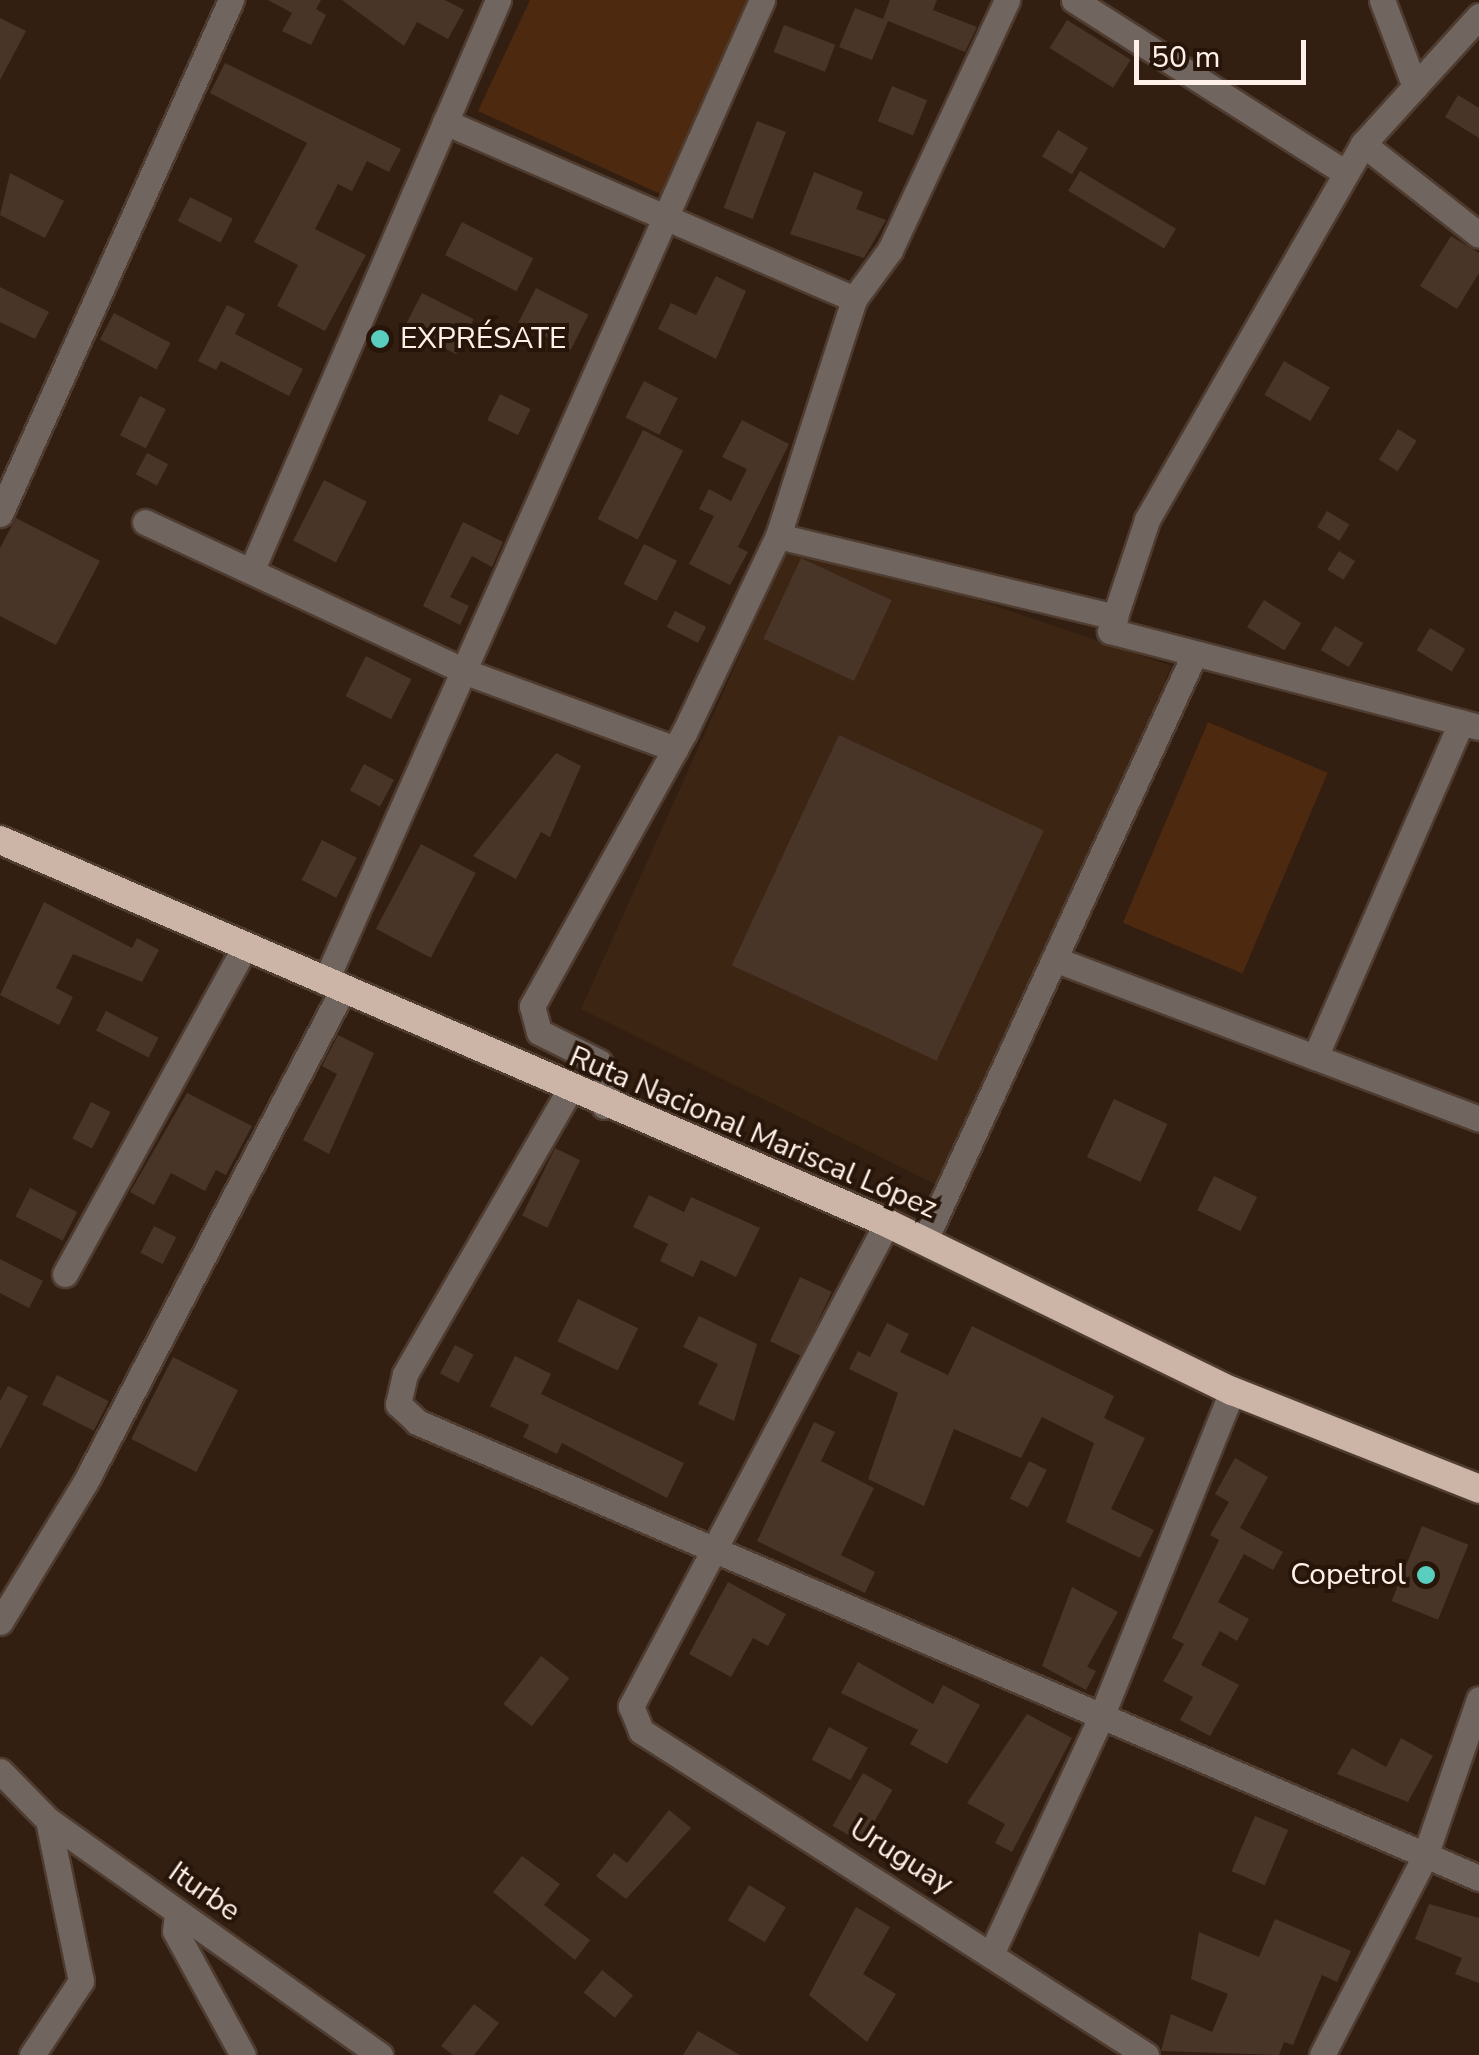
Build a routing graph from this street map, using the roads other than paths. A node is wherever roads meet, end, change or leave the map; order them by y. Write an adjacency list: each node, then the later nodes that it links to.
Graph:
1 (231, 0): 15 (street)
2 (498, 0): 9 (street)
3 (762, 0): 12 (street)
4 (1007, 0): 14 (street)
5 (1074, 0): 11 (street)
6 (1382, 0): 8 (street)
7 (1479, 16): 8 (street)
8 (1415, 88): 10 (street)
9 (445, 122): 12 (street); 18 (street)
10 (1363, 144): 11 (street); 13 (street)
11 (1346, 173): 19 (street)
12 (670, 221): 14 (street); 21 (street)
13 (1479, 234)
14 (854, 300): 17 (street)
15 (0, 514)
16 (145, 522): 18 (street)
17 (778, 536): 19 (street); 23 (street)
18 (253, 567): 21 (street)
19 (1115, 617): 20 (street)
20 (1193, 657): 22 (street); 26 (street)
21 (466, 672): 23 (street); 27 (street)
22 (1470, 726): 28 (street)
23 (675, 750): 30 (street)
24 (0, 840): 25 (highway, Ruta Nacional Mariscal López)
25 (244, 949): 27 (highway, Ruta Nacional Mariscal López); 34 (street)
26 (1054, 959): 28 (street); 33 (street)
27 (334, 985): 29 (highway, Ruta Nacional Mariscal López); 38 (street)
28 (1315, 1057): 31 (street)
29 (569, 1091): 30 (highway, Ruta Nacional Mariscal López); 37 (street)
30 (604, 1106): 32 (highway, Ruta Nacional Mariscal López)
31 (1479, 1119)
32 (888, 1222): 33 (highway, Ruta Nacional Mariscal López); 37 (street)
33 (925, 1240): 35 (highway, Ruta Nacional Mariscal López)
34 (64, 1274)
35 (1232, 1391): 36 (highway, Ruta Nacional Mariscal López); 40 (street)
36 (1479, 1490)
37 (716, 1547): 40 (street); 46 (street, Uruguay)
38 (0, 1622)
39 (1479, 1698): 43 (street)
40 (1099, 1722): 43 (street); 46 (street)
41 (0, 1771): 42 (street, Iturbe)
42 (48, 1820): 45 (street, Iturbe); 47 (street)
43 (1425, 1856): 44 (street); 51 (street)
44 (1479, 1878)
45 (177, 1913): 48 (street); 49 (street, Iturbe)
46 (992, 1952): 50 (street, Uruguay)
47 (32, 2055)
48 (243, 2055)
49 (380, 2055)
50 (1146, 2055)
51 (1322, 2055)

